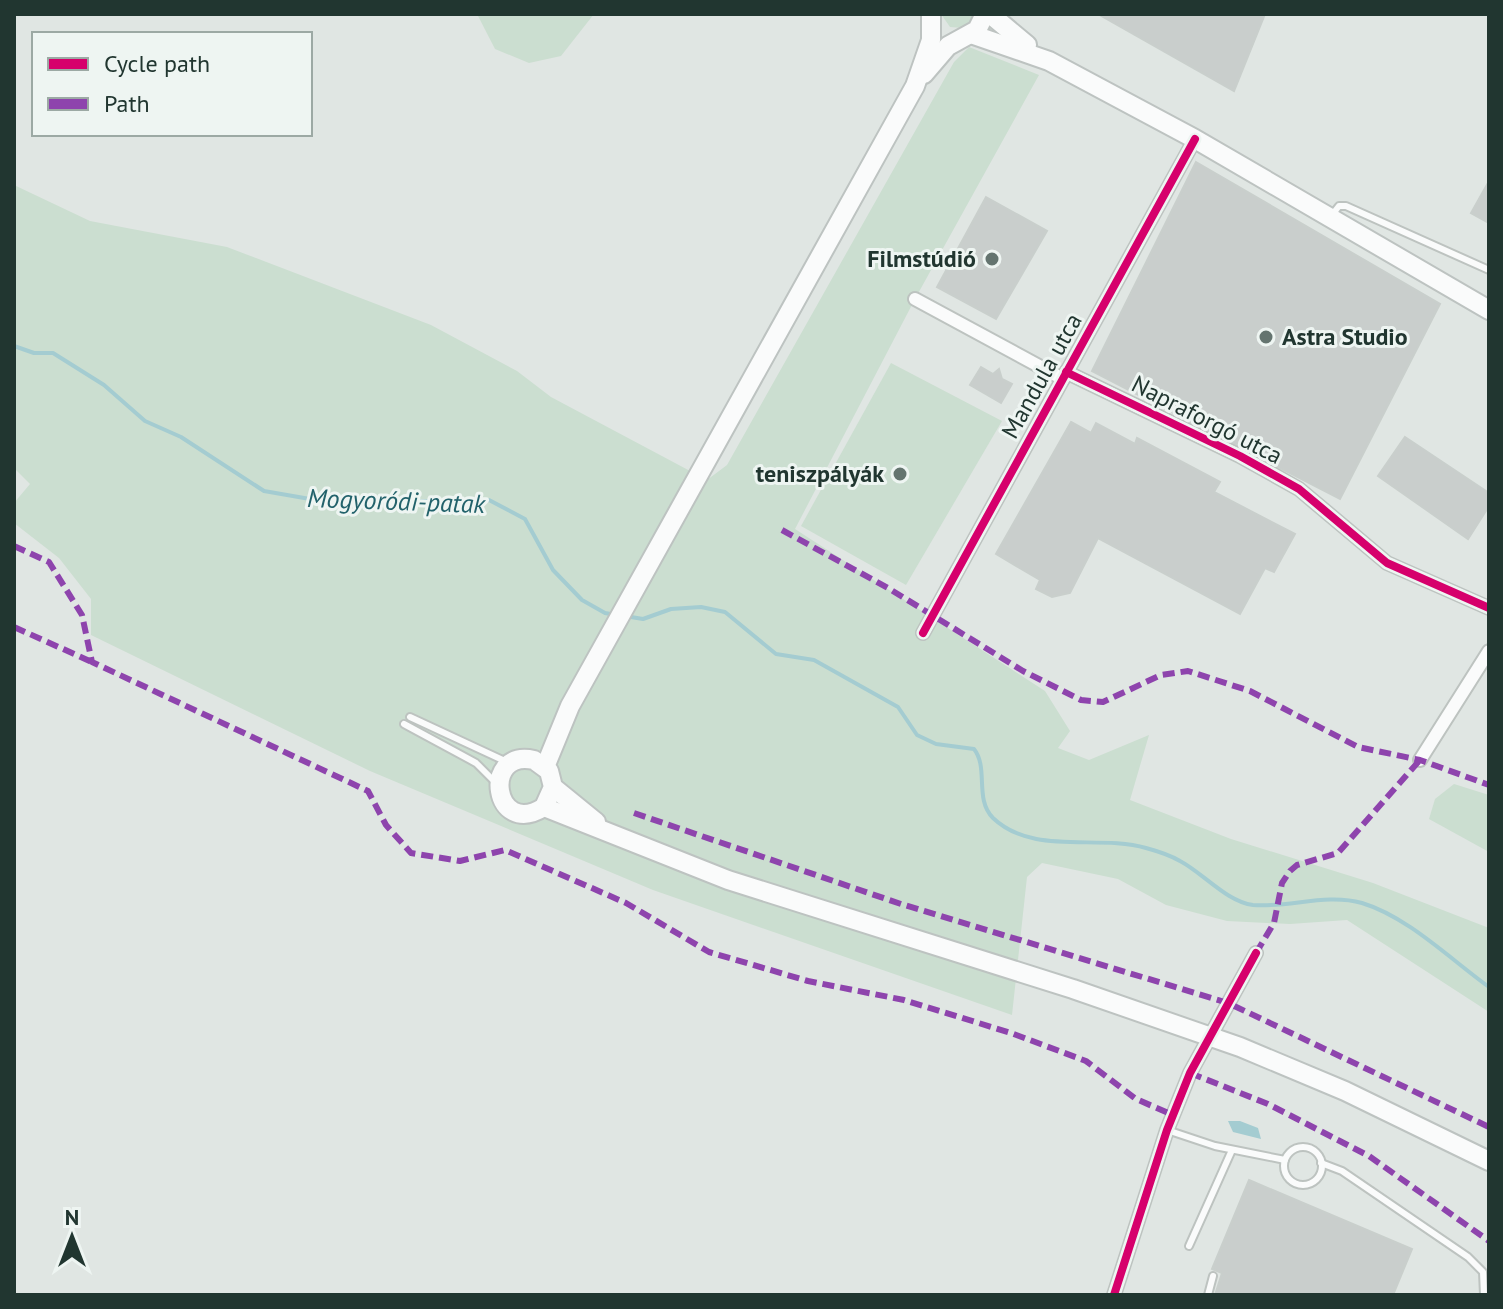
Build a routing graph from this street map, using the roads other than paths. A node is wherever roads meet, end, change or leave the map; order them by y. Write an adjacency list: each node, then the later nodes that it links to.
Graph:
1 (987, 14): 3 (main road); 4 (main road)
2 (931, 17): 3 (main road); 5 (main road)
3 (966, 36): 4 (main road); 5 (main road)
4 (1049, 61): 6 (main road)
5 (915, 86): 18 (main road)
6 (1195, 139): 7 (main road); 11 (street, Mandula utca)
7 (1330, 218): 8 (lane); 10 (main road)
8 (1489, 270)
9 (915, 299): 11 (street, Napraforgó utca)
10 (1489, 310)
11 (1065, 375): 12 (street, Napraforgó utca); 13 (street, Mandula utca)
12 (1489, 608)
13 (923, 633)
14 (1489, 651): 17 (street)
15 (410, 717): 18 (lane)
16 (404, 724): 19 (lane)
17 (1420, 760)
18 (528, 763): 19 (main road); 20 (main road)
19 (498, 786): 21 (main road)
20 (553, 787): 21 (main road); 22 (main road)
21 (544, 807): 22 (main road)
22 (611, 833): 24 (main road)
23 (1256, 953): 24 (street)
24 (1210, 1035): 25 (street); 28 (main road)
25 (1167, 1130): 26 (lane); 32 (street)
26 (1232, 1150): 27 (lane); 30 (lane)
27 (1285, 1160): 29 (lane); 29 (lane)
28 (1489, 1161)
29 (1321, 1163): 34 (lane)
30 (1189, 1246)
31 (1213, 1276): 33 (lane)
32 (1114, 1295)
33 (1208, 1295)
34 (1484, 1295)

